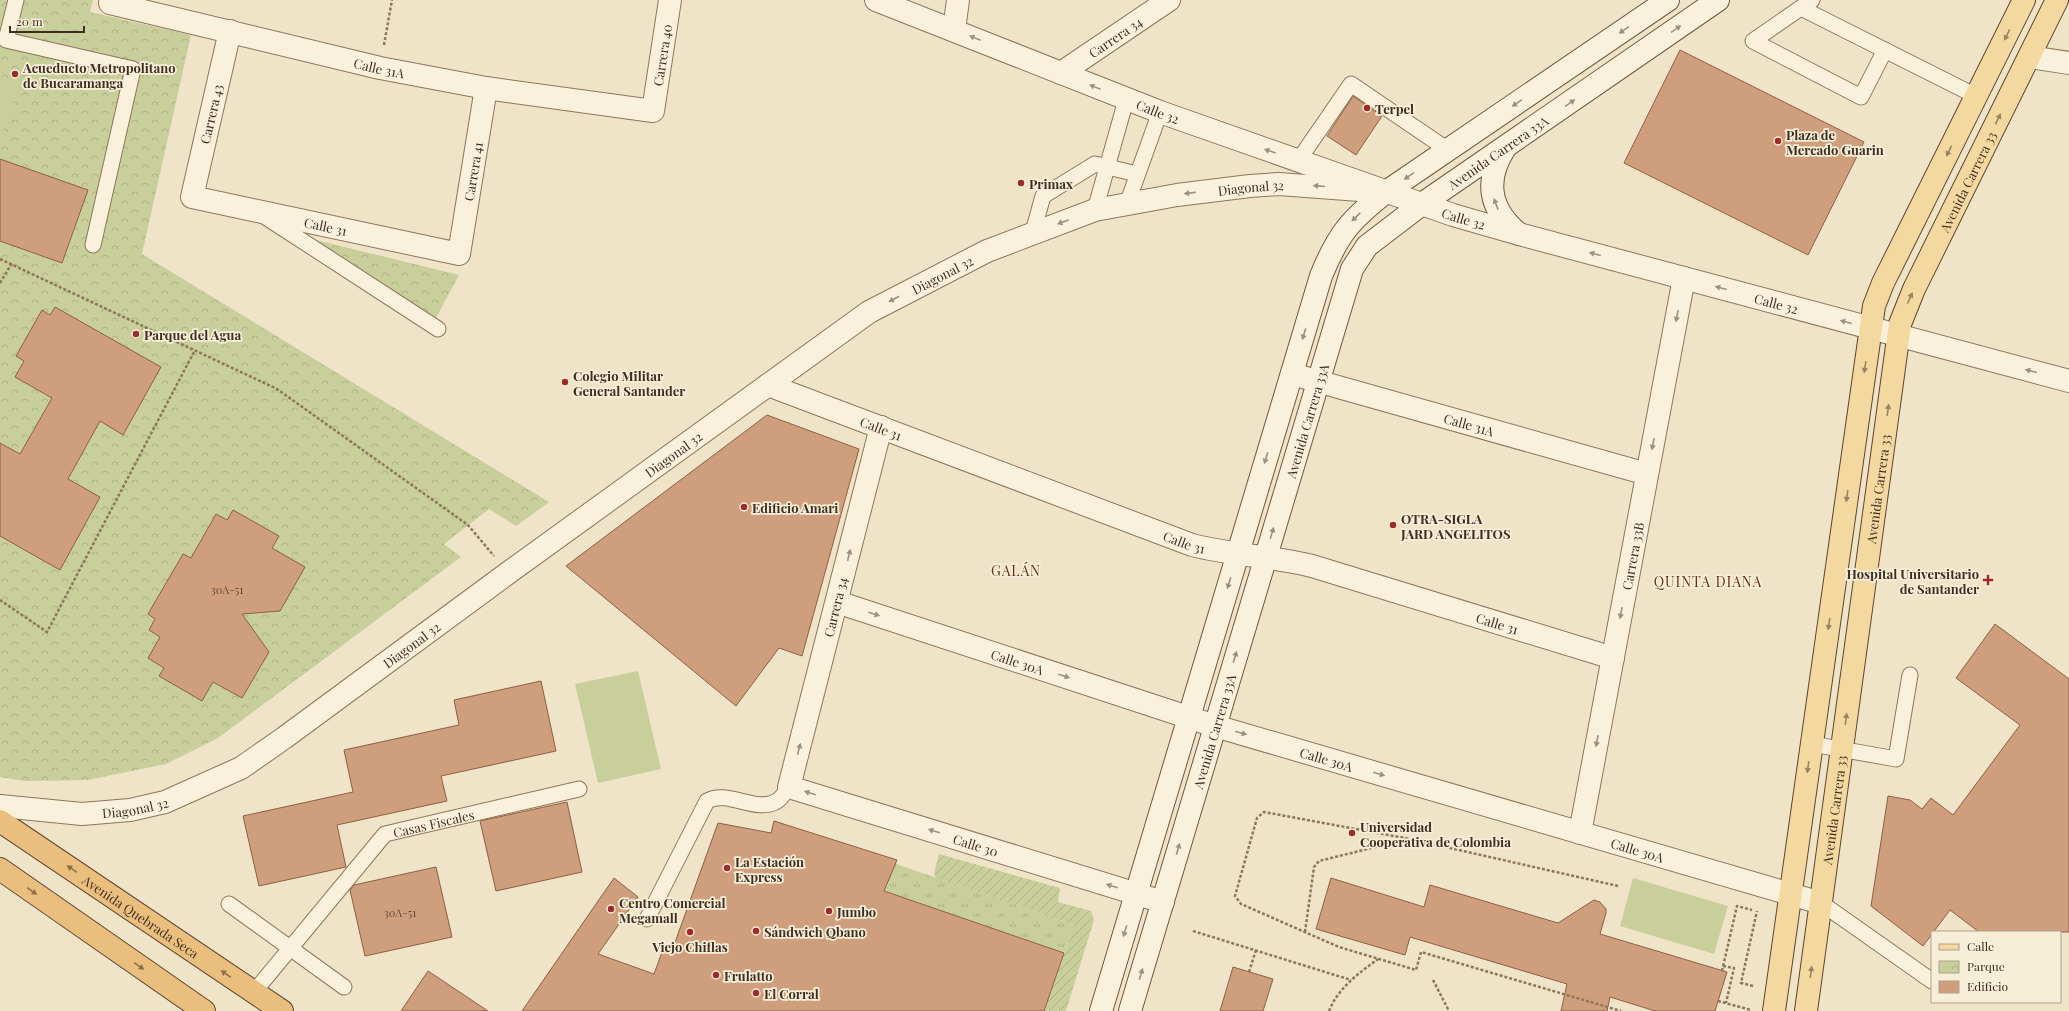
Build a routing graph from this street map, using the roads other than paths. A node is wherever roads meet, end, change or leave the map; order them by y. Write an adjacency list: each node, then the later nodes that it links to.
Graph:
1 (16, 0): 36 (lane)
2 (670, 0): 21 (street, Carrera 40)
3 (876, 0): 12 (street, Calle 32)
4 (958, 0): 12 (street)
5 (1169, 0): 17 (street, Carrera 34)
6 (1668, 0): 24 (street, Avenida Carrera 33A, one-way to 24)
7 (1718, 0): 23 (street, Avenida Carrera 33A, one-way to 7)
8 (2024, 0): 19 (main road, one-way to 19)
9 (2057, 0): 15 (main road, Avenida Carrera 33)
10 (110, 1): 13 (street, Calle 31A)
11 (1806, 4): 14 (lane); 14 (lane)
12 (954, 30): 17 (street, Calle 32, one-way to 12)
13 (230, 32): 18 (street, Calle 31A); 29 (street, Carrera 43)
14 (1885, 50): 19 (lane)
15 (2029, 57): 16 (street); 41 (main road, Avenida Carrera 33, one-way to 15)
16 (2069, 63)
17 (1061, 73): 20 (street, Calle 32, one-way to 17)
18 (486, 88): 21 (street, Calle 31A); 37 (street, Carrera 41)
19 (1976, 96): 39 (main road, one-way to 39)
20 (1126, 100): 22 (street, Calle 32); 26 (lane)
21 (653, 111)
22 (1160, 112): 25 (street, Calle 32, one-way to 22); 27 (lane)
23 (1506, 147): 31 (street, Avenida Carrera 33A); 35 (street, one-way to 23)
24 (1448, 150): 25 (lane); 28 (street, Avenida Carrera 33A, one-way to 28)
25 (1298, 161): 28 (street, Calle 32)
26 (1108, 167): 27 (lane); 32 (lane); 34 (lane)
27 (1137, 174): 30 (lane)
28 (1386, 192): 30 (street, Diagonal 32, one-way to 30); 31 (street, Calle 32); 42 (street, Avenida Carrera 33A, one-way to 42)
29 (192, 197): 33 (street, Calle 31)
30 (1127, 204): 32 (street, Diagonal 32)
31 (1422, 204): 35 (street, Calle 32); 43 (street, Avenida Carrera 33A)
32 (1095, 210): 34 (street, Diagonal 32, one-way to 34)
33 (255, 211): 37 (street, Calle 31); 40 (lane)
34 (1033, 232): 45 (street, Diagonal 32, one-way to 45)
35 (1519, 234): 38 (street, Calle 32, one-way to 35)
36 (93, 245)
37 (459, 254)
38 (1684, 278): 39 (street, Calle 32, one-way to 38); 47 (street, Carrera 33B, one-way to 47)
39 (1871, 328): 41 (street, Calle 32); 55 (main road, one-way to 55)
40 (438, 329)
41 (1898, 335): 44 (street, Calle 32, one-way to 41); 56 (main road, Avenida Carrera 33, one-way to 41)
42 (1292, 374): 43 (street, Calle 31A); 48 (street, Avenida Carrera 33A, one-way to 48)
43 (1317, 381): 47 (street, Calle 31A); 49 (street, Avenida Carrera 33A, one-way to 43)
44 (2069, 381)
45 (768, 385): 46 (street, Calle 31); 59 (street, Diagonal 32)
46 (881, 427): 48 (street, Calle 31); 50 (street, Carrera 34, one-way to 46)
47 (1647, 474): 51 (street, Carrera 33B, one-way to 51)
48 (1238, 554): 49 (street, Calle 31); 53 (street, Avenida Carrera 33A, one-way to 53)
49 (1265, 557): 51 (street, Calle 31); 54 (street, Avenida Carrera 33A, one-way to 49)
50 (836, 602): 53 (street, Calle 30A, one-way to 53); 57 (street, Carrera 34, one-way to 50)
51 (1612, 658): 61 (street, Carrera 33B, one-way to 61)
52 (1910, 675): 56 (lane)
53 (1189, 717): 54 (street, Calle 30A); 63 (street, Avenida Carrera 33A)
54 (1215, 726): 61 (street, Calle 30A, one-way to 61); 65 (street, Avenida Carrera 33A, one-way to 54)
55 (1812, 744): 56 (lane); 64 (main road, one-way to 64)
56 (1842, 749): 66 (main road, Avenida Carrera 33)
57 (789, 787): 63 (street, Calle 30, one-way to 57); 68 (lane)
58 (579, 789): 69 (lane, Casas Fiscales)
59 (0, 806)
60 (0, 821): 72 (highway, Avenida Quebrada Seca, one-way to 60)
61 (1580, 832): 64 (street, Calle 30A)
62 (0, 869): 73 (highway, one-way to 73)
63 (1136, 894): 65 (street, Calle 30); 75 (street, Avenida Carrera 33A, one-way to 75)
64 (1790, 894): 66 (street, Calle 30A); 77 (main road)
65 (1162, 902): 76 (street, Avenida Carrera 33A, one-way to 65)
66 (1821, 903): 70 (lane); 78 (main road, Avenida Carrera 33, one-way to 66)
67 (229, 904): 69 (lane)
68 (647, 919)
69 (291, 948): 71 (lane); 72 (lane, Casas Fiscales)
70 (1931, 980)
71 (344, 987)
72 (254, 992): 74 (highway, Avenida Quebrada Seca)
73 (204, 1011)
74 (282, 1011)
75 (1101, 1011)
76 (1130, 1011)
77 (1774, 1011)
78 (1806, 1011)

